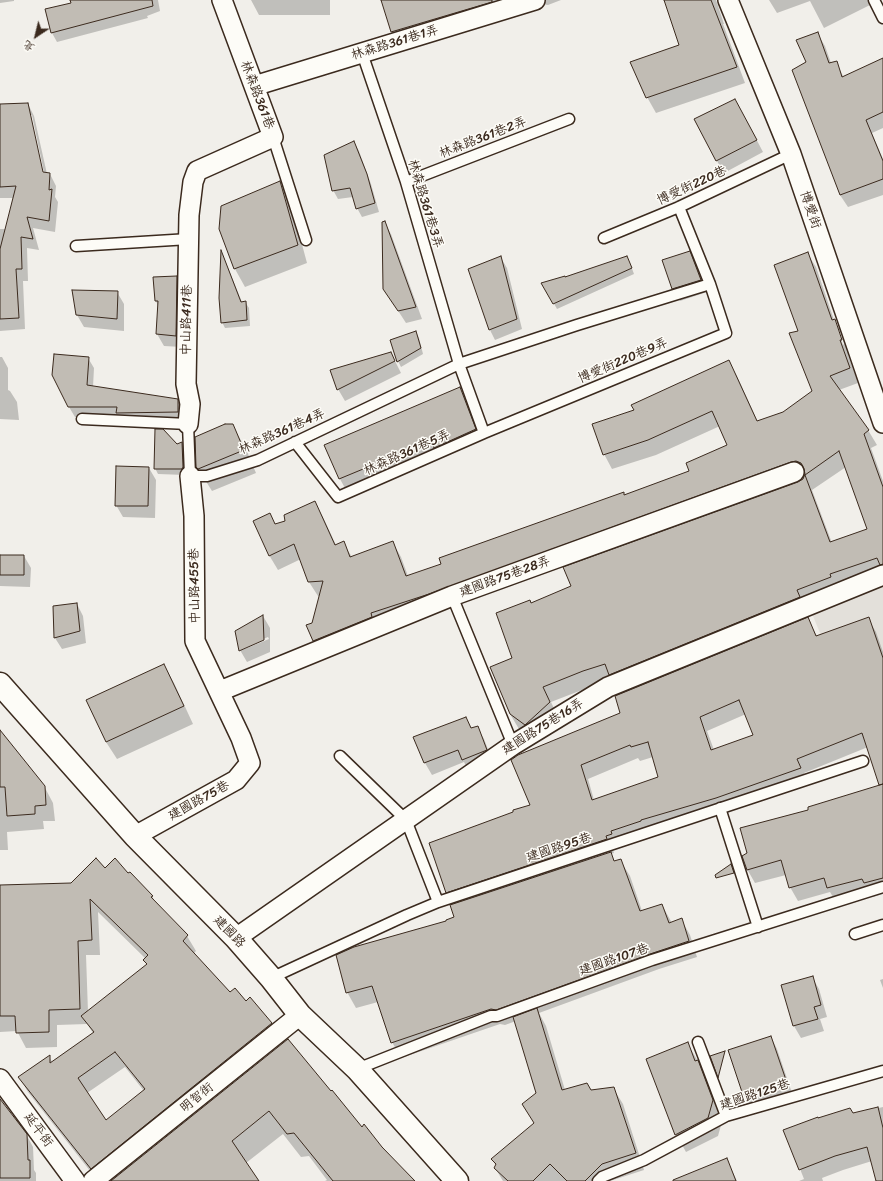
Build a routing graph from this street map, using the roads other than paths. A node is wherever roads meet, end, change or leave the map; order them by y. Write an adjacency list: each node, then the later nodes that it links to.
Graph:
1 (222, 0): 7 (street, 林森路361巷)
2 (536, 0): 6 (street, 林森路361巷1弄)
3 (728, 0): 10 (street, 博愛街)
4 (874, 0): 5 (lane)
5 (883, 18)
6 (362, 53): 7 (street, 林森路361巷1弄); 11 (lane, 林森路361巷3弄)
7 (254, 86): 9 (street, 林森路361巷)
8 (569, 119): 11 (lane, 林森路361巷2弄)
9 (273, 137): 13 (street, 林森路361巷); 16 (lane)
10 (791, 154): 12 (lane, 博愛街220巷); 21 (street, 博愛街)
11 (406, 182): 19 (lane, 林森路361巷3弄)
12 (679, 207): 14 (lane, 博愛街220巷); 18 (lane, 博愛街220巷9弄)
13 (189, 215): 15 (street, 中山路411巷)
14 (604, 238)
15 (189, 239): 17 (lane); 22 (street, 中山路411巷)
16 (306, 240)
17 (76, 246)
18 (710, 284): 19 (lane); 23 (lane, 博愛街220巷9弄)
19 (459, 364): 23 (lane); 24 (lane, 林森路361巷4弄)
20 (82, 419): 22 (lane)
21 (883, 423)
22 (188, 424): 26 (lane)
23 (484, 433): 24 (lane, 林森路361巷5弄)
24 (295, 442): 26 (lane, 林森路361巷4弄)
25 (794, 472): 28 (street, 建國路75巷28弄)
26 (190, 476): 30 (street, 中山路455巷)
27 (883, 575): 31 (street, 建國路75巷16弄)
28 (452, 596): 30 (street, 建國路75巷28弄); 31 (lane)
29 (0, 684): 36 (street, 建國路)
30 (220, 690): 36 (street, 建國路75巷)
31 (513, 745): 35 (street, 建國路75巷16弄)
32 (340, 756): 35 (lane)
33 (863, 761): 34 (lane, 建國路95巷)
34 (720, 808): 38 (lane, 建國路95巷); 40 (lane)
35 (406, 820): 38 (lane); 42 (street, 建國路75巷16弄)
36 (136, 836): 42 (street, 建國路)
37 (883, 887): 40 (lane, 建國路107巷)
38 (438, 902): 43 (lane, 建國路95巷)
39 (883, 925): 41 (lane)
40 (758, 927): 46 (lane, 建國路107巷)
41 (855, 934)
42 (236, 938): 43 (street, 建國路)
43 (271, 978): 44 (street, 建國路)
44 (300, 1015): 46 (street, 建國路); 51 (street, 明智街)
45 (698, 1042): 49 (lane)
46 (357, 1069): 52 (street, 建國路)
47 (883, 1071): 49 (lane, 建國路125巷)
48 (0, 1080): 50 (street, 延平街)
49 (726, 1116): 53 (lane, 建國路125巷)
50 (75, 1181)
51 (93, 1181)
52 (457, 1181)
53 (598, 1181)

